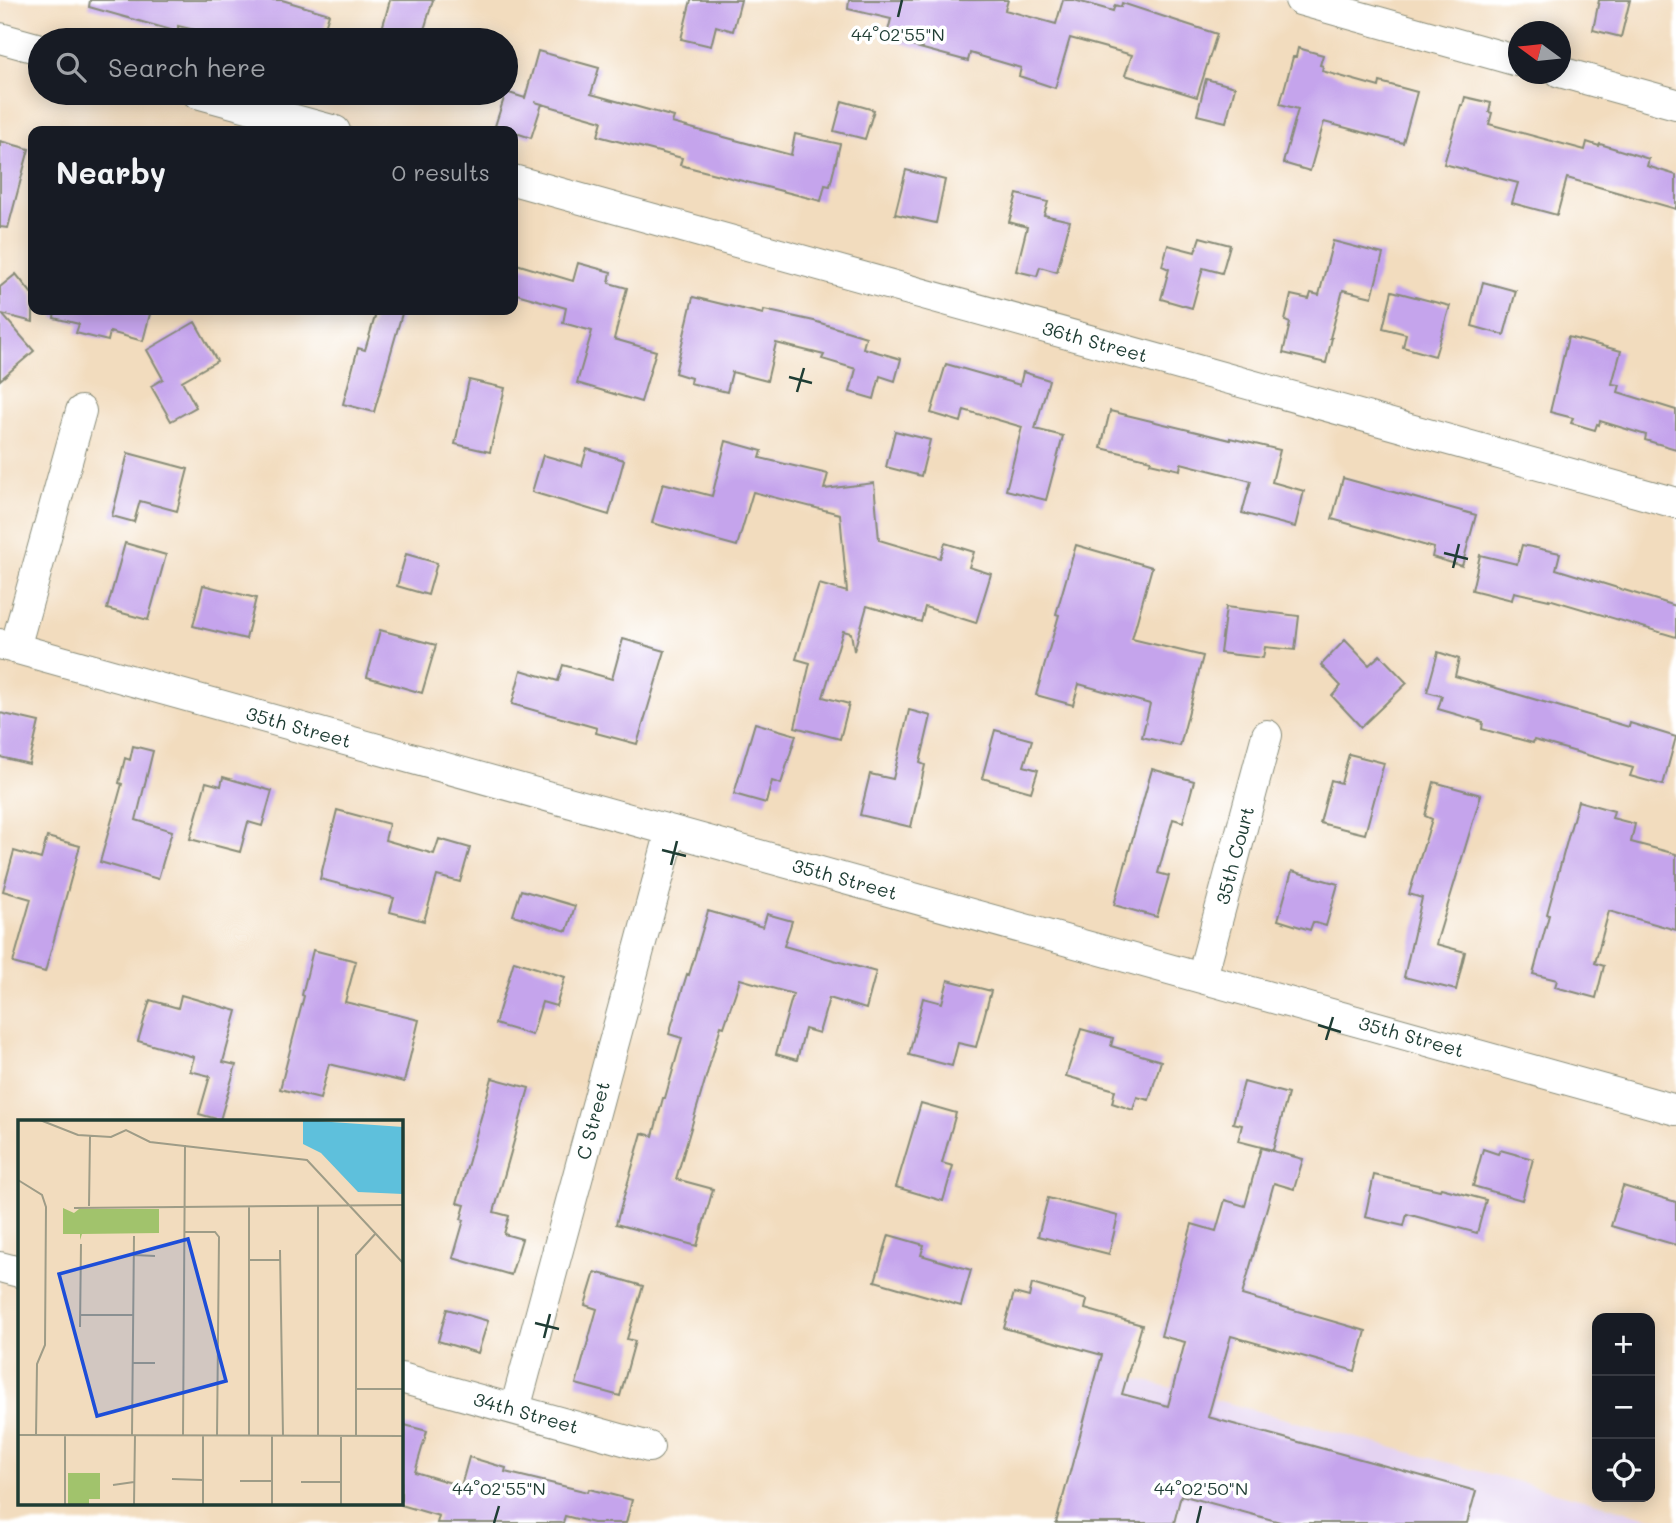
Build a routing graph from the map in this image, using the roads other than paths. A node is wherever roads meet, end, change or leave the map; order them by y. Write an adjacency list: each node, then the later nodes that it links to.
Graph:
1 (1300, 0): 4 (street)
2 (0, 38): 3 (street)
3 (28, 46)
4 (1508, 58)
5 (1571, 75): 6 (street)
6 (1676, 104)
7 (241, 105): 8 (street)
8 (317, 126)
9 (518, 181): 11 (street, 36th Street)
10 (81, 411): 12 (street, 35th Street)
11 (1676, 503)
12 (7, 646): 14 (street, 35th Street)
13 (1268, 735): 15 (street, 35th Court)
14 (671, 831): 15 (street, 35th Street); 20 (street, C Street)
15 (1202, 977): 16 (street, 35th Street)
16 (1676, 1110)
17 (0, 1267): 18 (street)
18 (18, 1272)
19 (402, 1378): 20 (street, 34th Street)
20 (515, 1409): 21 (street, 34th Street)
21 (649, 1447)

